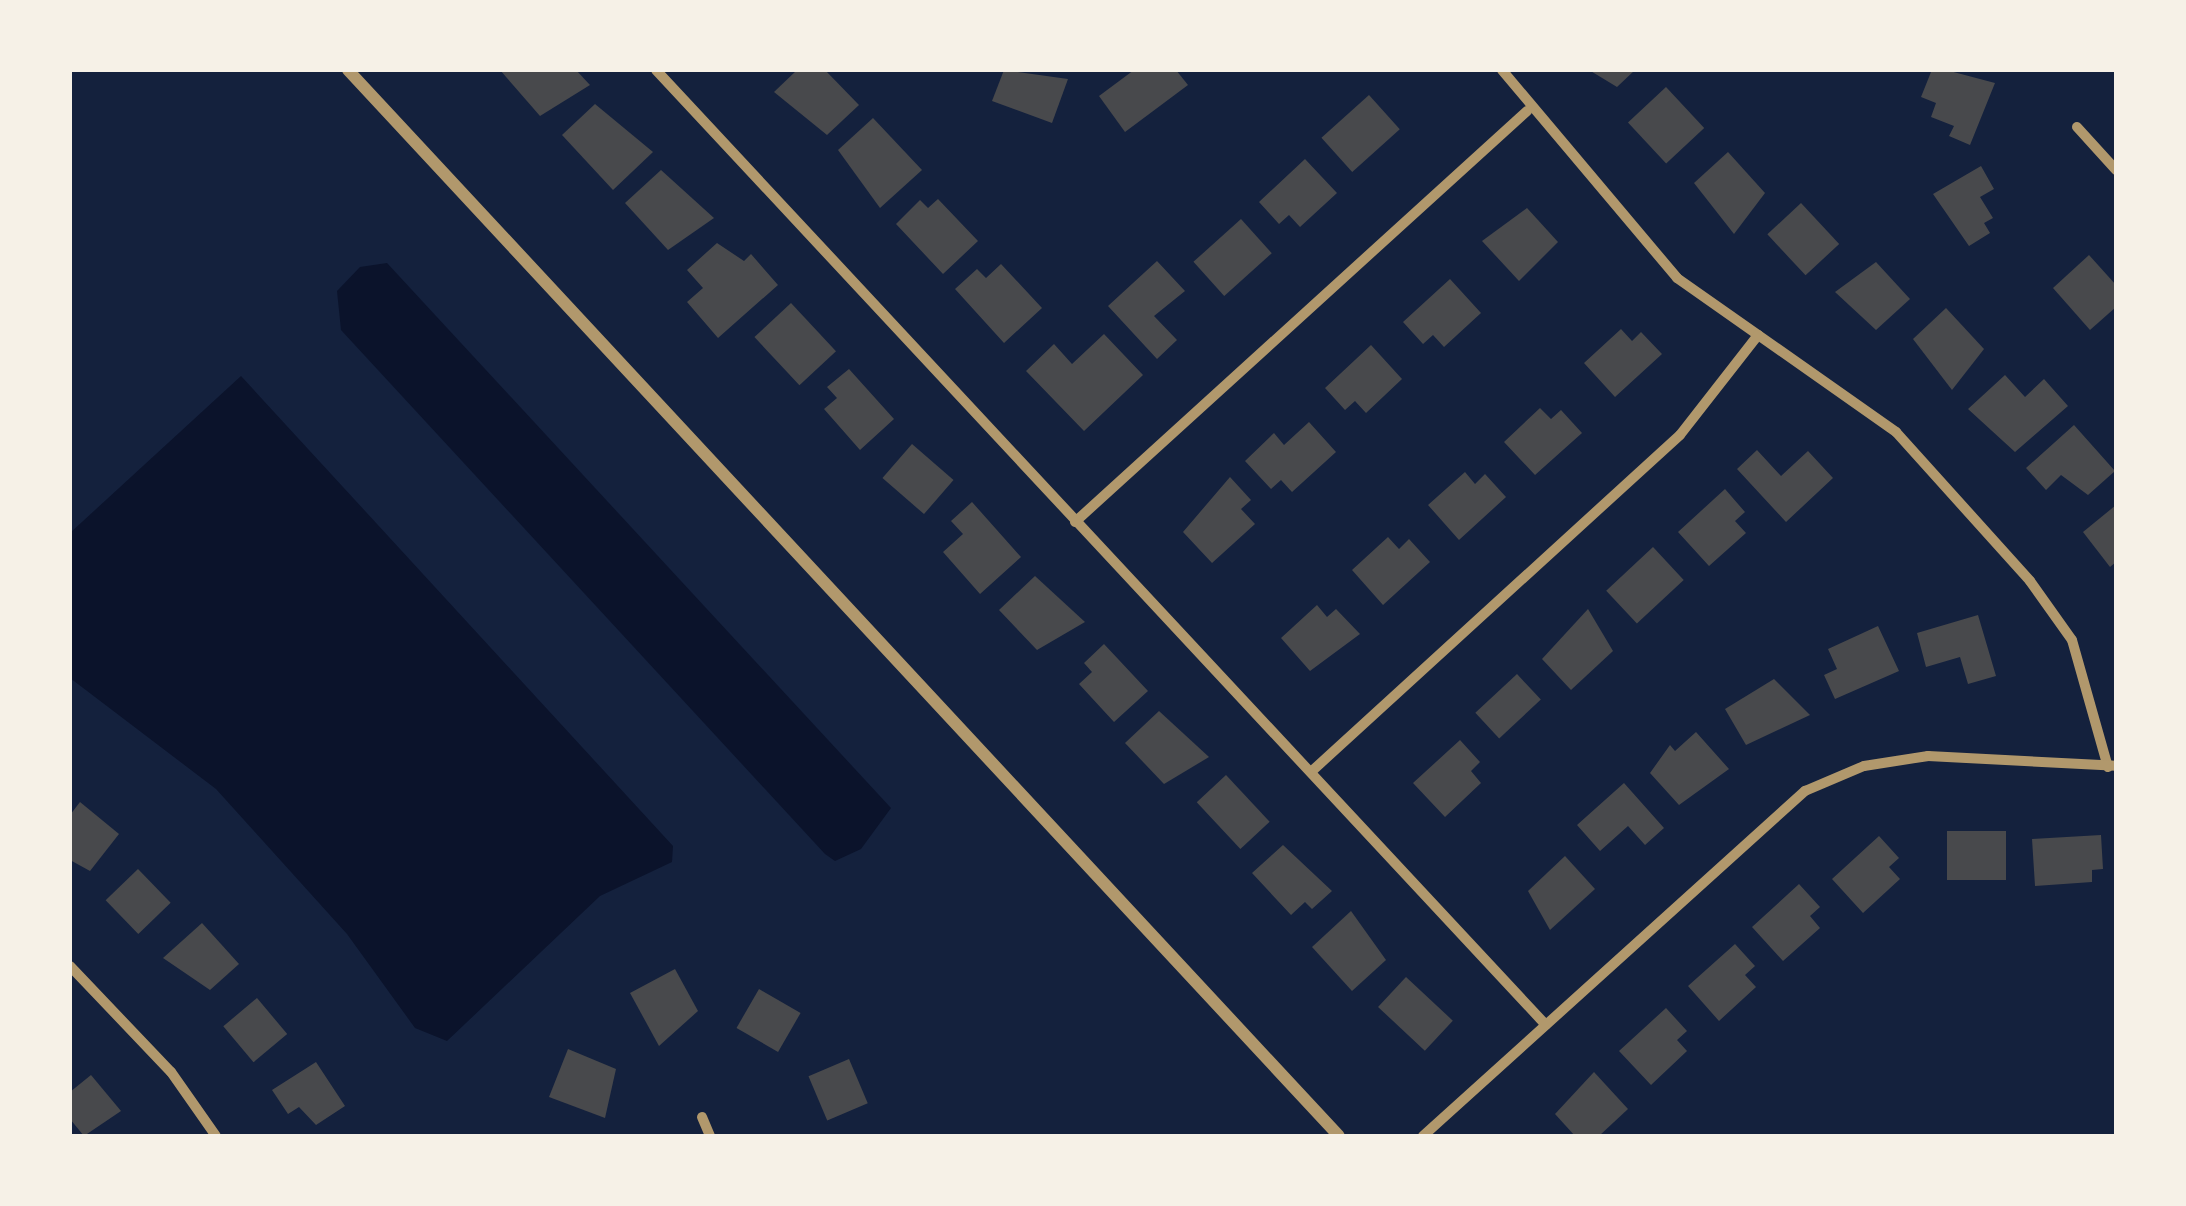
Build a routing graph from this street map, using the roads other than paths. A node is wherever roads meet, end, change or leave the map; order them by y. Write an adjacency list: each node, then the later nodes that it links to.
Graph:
1 (348, 70): 16 (street)
2 (656, 70): 8 (street)
3 (1502, 70): 4 (street)
4 (1527, 111): 7 (street); 8 (street)
5 (2077, 127): 6 (street)
6 (2116, 170)
7 (1758, 335): 9 (street); 10 (street)
8 (1076, 522): 10 (street)
9 (2112, 767): 12 (street)
10 (1312, 771): 12 (street)
11 (70, 966): 14 (street)
12 (1546, 1025): 17 (street)
13 (702, 1117): 15 (street)
14 (216, 1136)
15 (710, 1136)
16 (1338, 1136)
17 (1423, 1136)

